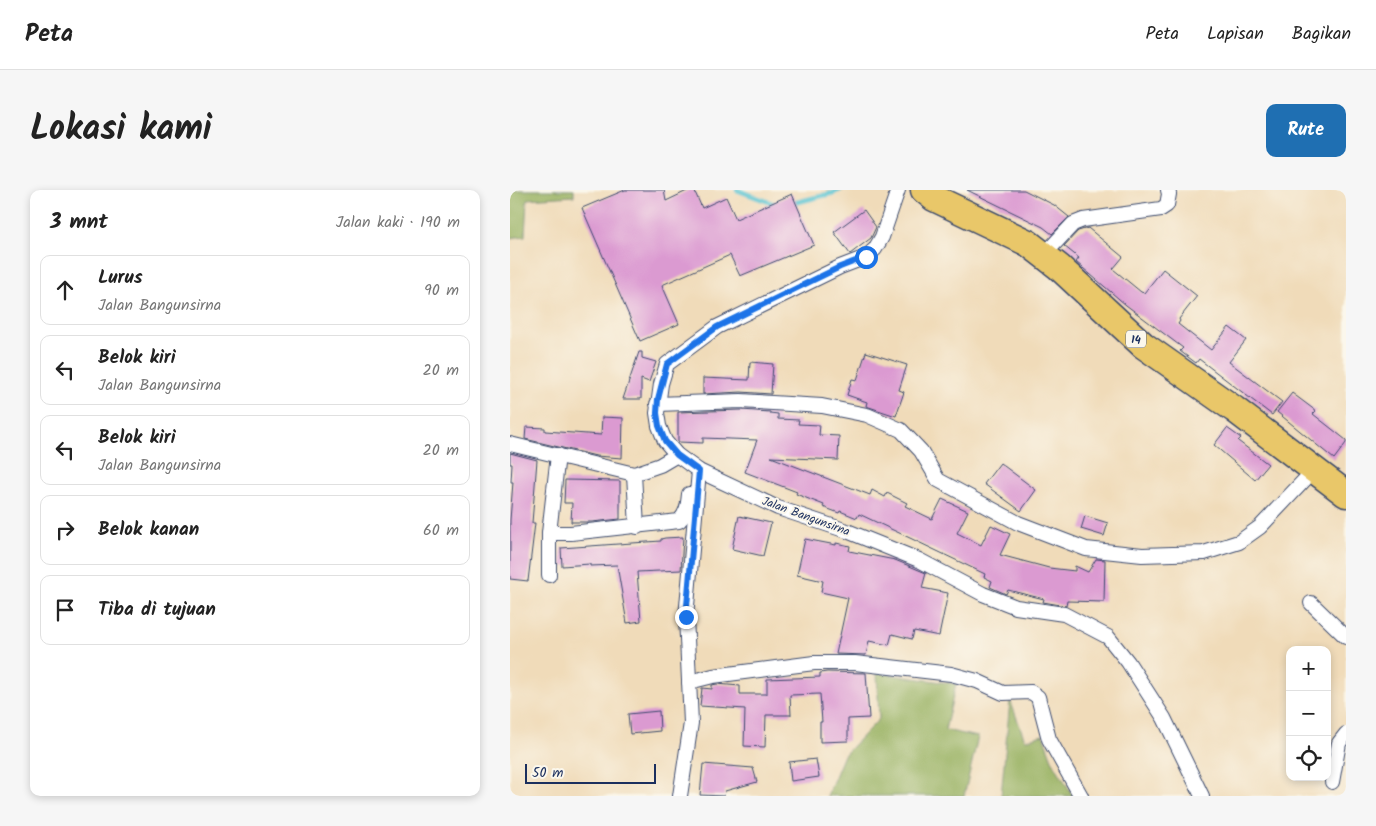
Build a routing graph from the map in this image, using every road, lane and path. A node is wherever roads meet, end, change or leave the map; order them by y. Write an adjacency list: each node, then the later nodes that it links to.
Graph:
1 (898, 190): 5 (street, Jalan Bangunsirna)
2 (924, 190): 4 (highway, 14)
3 (1168, 190): 4 (street)
4 (1044, 256): 10 (highway, 14)
5 (657, 404): 8 (street, Jalan Bangunsirna); 10 (street)
6 (510, 444): 7 (street)
7 (558, 455): 11 (street); 14 (street)
8 (677, 455): 9 (street, Jalan Bangunsirna); 11 (street)
9 (696, 469): 13 (street); 18 (street); 23 (street, Jalan Bangunsirna)
10 (1314, 470): 12 (highway, 14)
11 (634, 474): 13 (street)
12 (1346, 494)
13 (637, 527): 14 (street)
14 (549, 533): 15 (street)
15 (549, 574)
16 (1311, 603): 17 (street)
17 (1346, 637)
18 (689, 682): 21 (street); 22 (street)
19 (1346, 734): 20 (street)
20 (1332, 782)
21 (680, 796)
22 (1081, 796)
23 (1202, 796)

